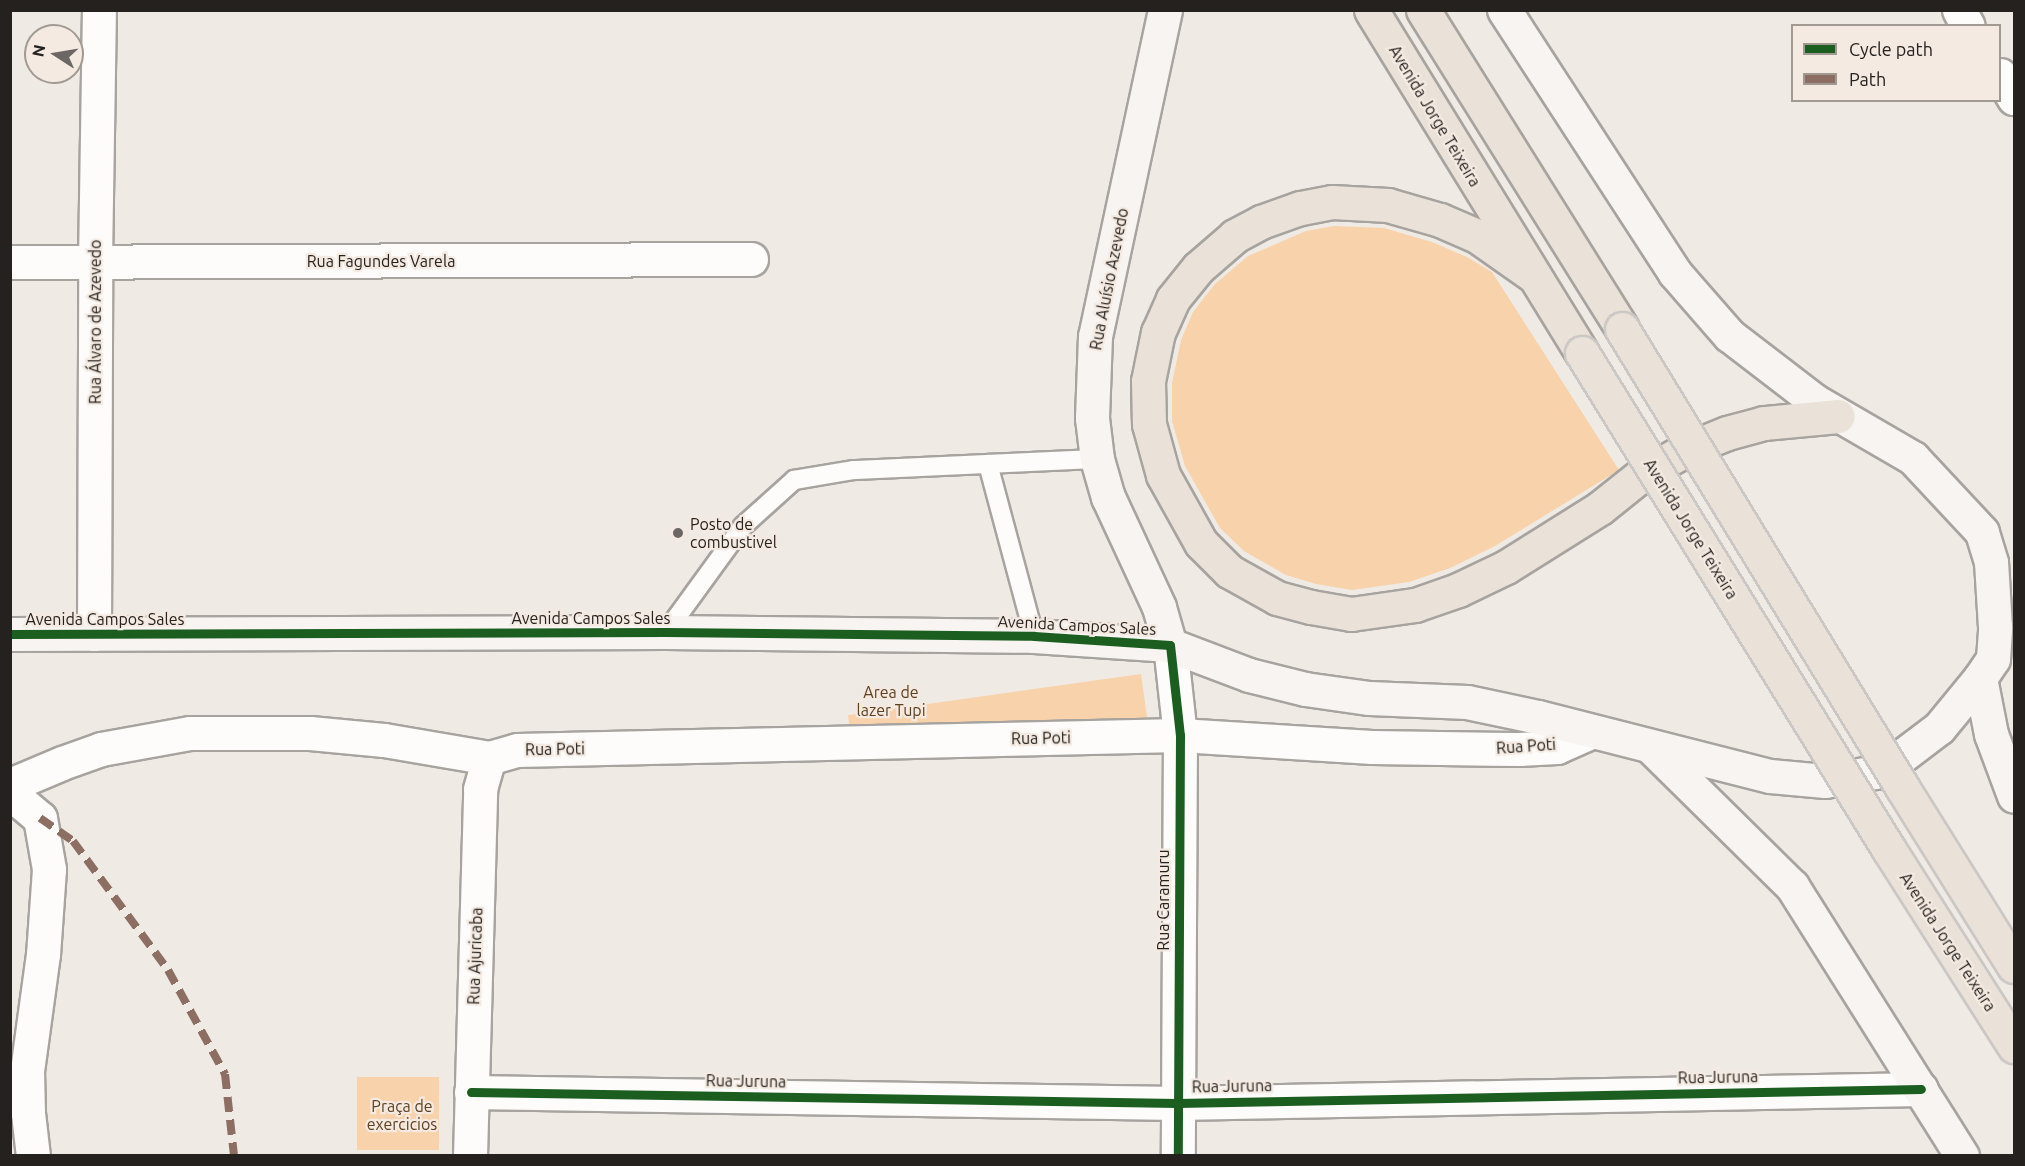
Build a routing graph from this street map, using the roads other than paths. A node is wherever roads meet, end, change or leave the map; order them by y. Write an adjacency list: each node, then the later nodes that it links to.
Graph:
1 (99, 10): 12 (street, Rua Álvaro de Azevedo)
2 (1166, 10): 15 (main road, Rua Aluísio Azevedo)
3 (1371, 10): 13 (highway, Avenida Jorge Teixeira)
4 (1424, 10): 32 (highway, bridge)
5 (1504, 10): 14 (main road)
6 (1959, 10): 7 (street)
7 (1967, 24)
8 (2001, 77): 9 (street)
9 (2014, 98)
10 (751, 259): 12 (street, Rua Fagundes Varela)
11 (10, 262): 12 (street, Rua Fagundes Varela)
12 (95, 262): 21 (street, Rua Álvaro de Azevedo)
13 (1532, 274): 14 (highway); 33 (highway, Avenida Jorge Teixeira, bridge)
14 (1838, 417): 17 (main road)
15 (1097, 459): 16 (lane); 23 (main road, Rua Aluísio Azevedo)
16 (988, 464): 19 (lane); 22 (lane)
17 (1982, 532): 18 (main road); 24 (main road)
18 (2014, 543)
19 (666, 633): 21 (main road, Avenida Campos Sales); 22 (main road, Avenida Campos Sales)
20 (10, 634): 21 (main road, Avenida Campos Sales)
21 (94, 634)
22 (1034, 636): 23 (main road, Avenida Campos Sales)
23 (1170, 645): 25 (main road, Avenida Campos Sales); 26 (street, Rua Caramuru)
24 (1996, 664): 27 (main road, Avenida Campos Sales); 31 (main road)
25 (1592, 732): 26 (street, Rua Poti); 27 (main road, Avenida Campos Sales)
26 (1179, 735): 28 (street, Rua Poti); 36 (street, Rua Caramuru)
27 (1650, 747): 34 (main road)
28 (489, 758): 29 (street); 35 (street, Rua Ajuricaba)
29 (10, 785)
30 (10, 793): 37 (street)
31 (2014, 796)
32 (2014, 966)
33 (2014, 1046)
34 (1921, 1089): 36 (street, Rua Juruna); 40 (main road)
35 (471, 1092): 36 (street, Rua Juruna); 38 (street, Rua Ajuricaba)
36 (1177, 1102): 39 (street, Rua Caramuru)
37 (33, 1155)
38 (470, 1155)
39 (1178, 1155)
40 (1962, 1155)

